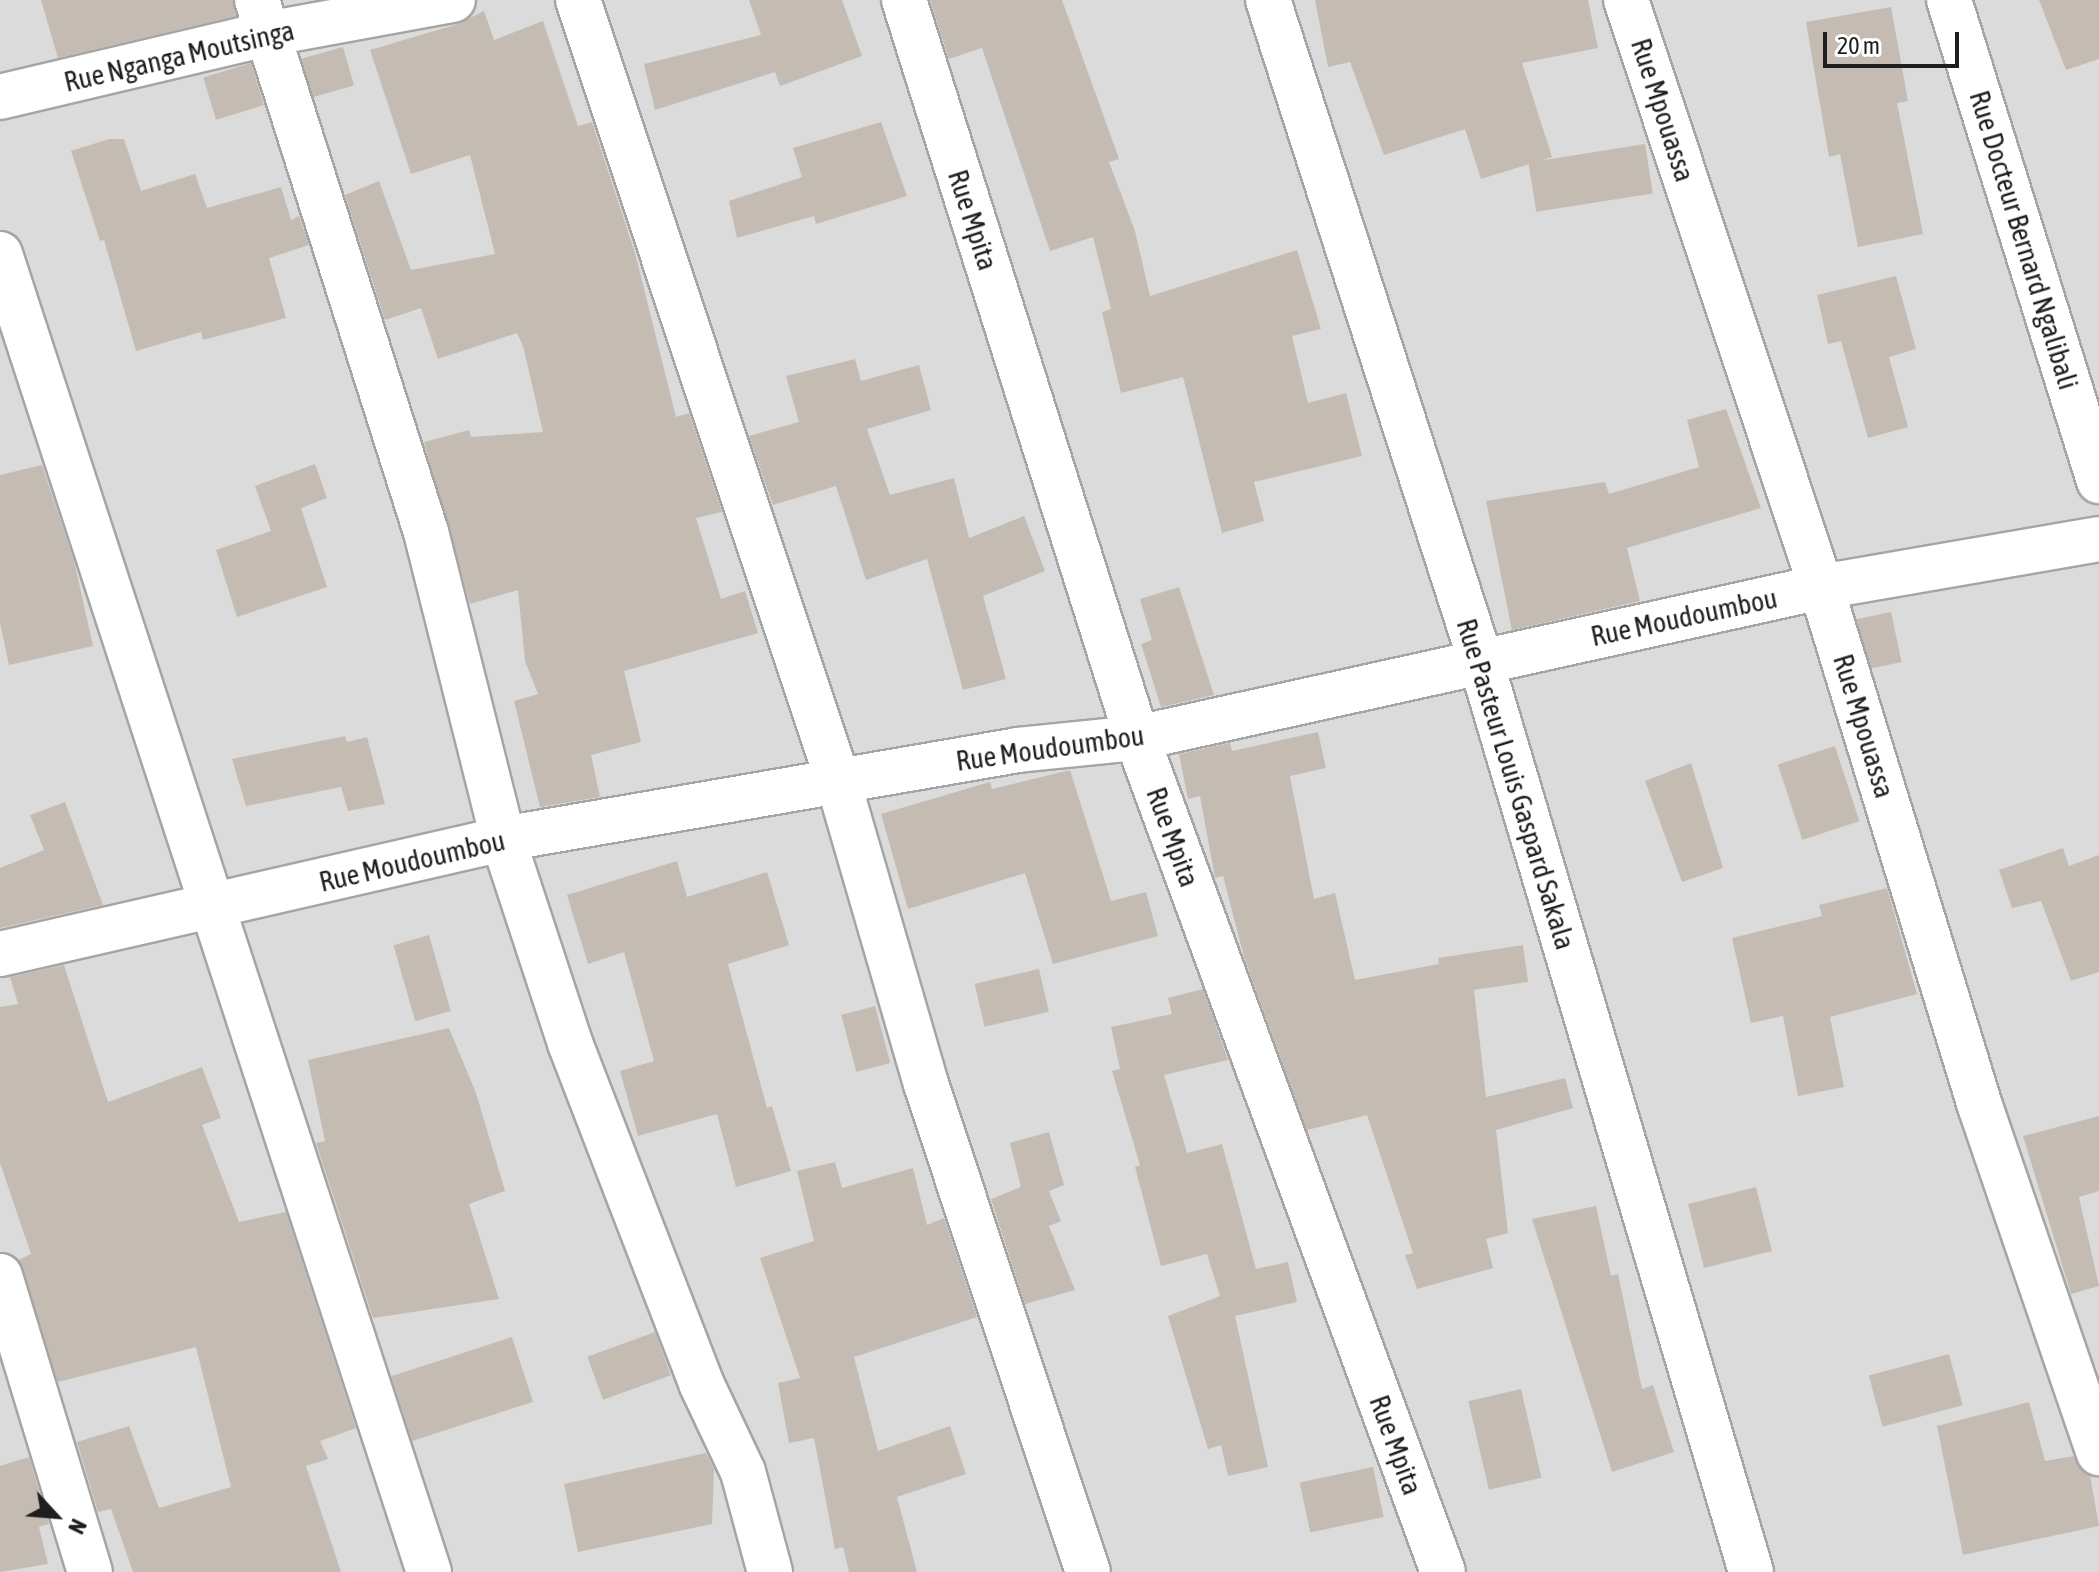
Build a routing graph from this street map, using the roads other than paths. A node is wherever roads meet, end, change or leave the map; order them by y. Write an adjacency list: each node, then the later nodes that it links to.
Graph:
1 (453, 0): 7 (street, Rue Nganga Moutsinga)
2 (578, 0): 15 (street)
3 (904, 0): 14 (street, Rue Mpita)
4 (1268, 0): 13 (street, Rue Pasteur Louis Gaspard Sakala)
5 (1626, 0): 12 (street, Rue Mpouassa)
6 (1949, 0): 10 (street, Rue Docteur Bernard Ngalibali)
7 (262, 17): 8 (street, Rue Nganga Moutsinga); 16 (street)
8 (0, 97)
9 (0, 254): 17 (street)
10 (2099, 481)
11 (2099, 539): 12 (street, Rue Moudoumbou)
12 (1821, 587): 13 (street, Rue Moudoumbou); 20 (street, Rue Mpouassa)
13 (1481, 662): 14 (street, Rue Moudoumbou); 26 (street, Rue Pasteur Louis Gaspard Sakala)
14 (1137, 738): 15 (street, Rue Moudoumbou); 25 (street, Rue Mpita)
15 (838, 781): 16 (street, Rue Moudoumbou); 24 (street)
16 (503, 839): 17 (street, Rue Moudoumbou); 23 (street)
17 (213, 905): 18 (street, Rue Moudoumbou); 22 (street)
18 (0, 954)
19 (0, 1276): 21 (street)
20 (2099, 1453)
21 (90, 1572)
22 (429, 1572)
23 (770, 1572)
24 (1088, 1572)
25 (1443, 1572)
26 (1751, 1572)

